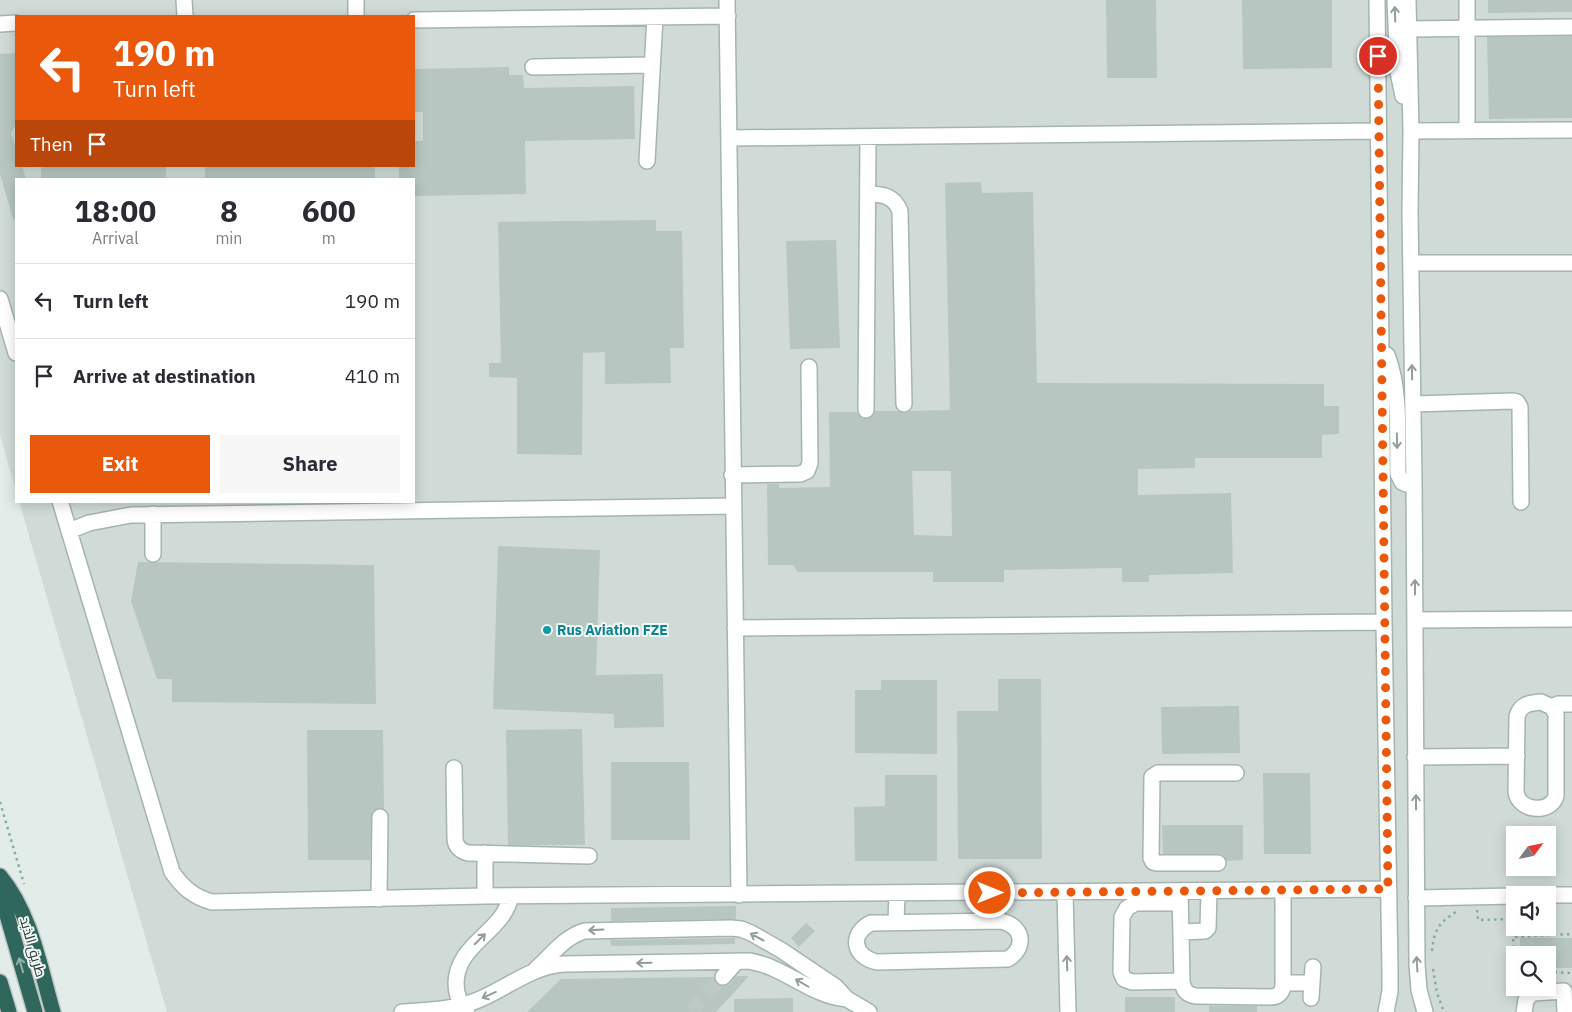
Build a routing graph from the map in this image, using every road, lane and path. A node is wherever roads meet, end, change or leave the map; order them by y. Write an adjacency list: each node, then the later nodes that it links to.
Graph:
1 (184, 0): 8 (street)
2 (356, 0): 9 (street)
3 (728, 0): 10 (street)
4 (1377, 0): 22 (street)
5 (1395, 0): 20 (street, one-way to 5)
6 (1408, 0): 17 (street)
7 (1466, 0): 16 (street)
8 (185, 15)
9 (356, 15)
10 (728, 16): 11 (street); 26 (street)
11 (655, 17): 12 (street); 18 (street)
12 (415, 20)
13 (15, 23): 14 (street)
14 (0, 24)
15 (1572, 26): 16 (street)
16 (1467, 27): 17 (street); 24 (street)
17 (1408, 29): 20 (street)
18 (652, 65): 19 (street); 27 (street)
19 (533, 67)
20 (1410, 113): 23 (street)
21 (1572, 130): 24 (street)
22 (1378, 131): 25 (street); 32 (street)
23 (1411, 131): 24 (street); 29 (street)
24 (1467, 131)
25 (868, 137): 26 (street); 28 (street)
26 (729, 138): 38 (street)
27 (647, 161)
28 (868, 194): 35 (street); 37 (street)
29 (1410, 263): 30 (street); 36 (street, one-way to 29)
30 (1572, 263)
31 (0, 299): 33 (street)
32 (1381, 342): 39 (street, one-way to 39); 48 (street)
33 (15, 350)
34 (810, 366): 38 (street)
35 (904, 404)
36 (1413, 404): 39 (street); 40 (street)
37 (866, 410)
38 (732, 474): 42 (street)
39 (1414, 480): 47 (street, one-way to 39)
40 (1521, 502)
41 (61, 503): 44 (street)
42 (733, 506): 43 (street); 49 (street)
43 (153, 514): 44 (street); 45 (street)
44 (69, 531): 76 (street)
45 (153, 554)
46 (1572, 619): 47 (street)
47 (1414, 620): 53 (street)
48 (1384, 622): 49 (street); 62 (street)
49 (735, 628): 68 (street)
50 (1572, 704): 51 (street)
51 (1552, 707): 52 (street); 52 (street)
52 (1517, 756): 53 (street)
53 (1415, 757): 75 (street, one-way to 53)
54 (454, 768): 57 (street)
55 (1236, 773): 60 (street)
56 (380, 818): 76 (street)
57 (485, 853): 58 (street); 72 (street)
58 (589, 856)
59 (1218, 863): 60 (street)
60 (1169, 864): 69 (street)
61 (0, 876): 100 (highway)
62 (1388, 889): 63 (street); 104 (street)
63 (1283, 890): 65 (street); 94 (street)
64 (0, 891): 99 (highway, طريق الذيد, one-way to 64)
65 (1209, 891): 69 (street); 80 (street)
66 (1065, 892): 67 (street); 69 (street); 103 (street, one-way to 66)
67 (892, 894): 68 (street); 79 (street)
68 (739, 895): 73 (street)
69 (1176, 895): 80 (street); 92 (street)
70 (1556, 895): 71 (street)
71 (1572, 895)
72 (485, 896): 73 (street); 76 (street)
73 (511, 896): 97 (street, one-way to 73)
74 (1506, 896): 75 (street)
75 (1416, 898): 105 (street, one-way to 75)
76 (379, 899)
77 (1457, 911): 84 (path)
78 (1478, 920): 82 (path)
79 (891, 922): 79 (street)
80 (1181, 932): 92 (street)
81 (1572, 934): 82 (path)
82 (1513, 937): 83 (path)
83 (1513, 946)
84 (1432, 954)
85 (737, 961): 88 (street, one-way to 88); 91 (street); 96 (street, one-way to 85)
86 (1431, 961): 106 (path)
87 (1313, 967): 94 (street)
88 (533, 972): 96 (street, one-way to 88); 97 (street, one-way to 97)
89 (1556, 972): 90 (path)
90 (1572, 973)
91 (723, 976)
92 (1182, 981): 94 (street)
93 (0, 982): 98 (highway)
94 (1283, 983)
95 (1568, 991): 107 (street); 108 (street)
96 (846, 1000): 102 (street)
97 (464, 1009): 101 (street)
98 (8, 1012)
99 (35, 1012)
100 (53, 1012)
101 (402, 1012)
102 (869, 1012)
103 (1068, 1012)
104 (1386, 1012)
105 (1425, 1012)
106 (1444, 1012)
107 (1524, 1012)
108 (1565, 1012)

